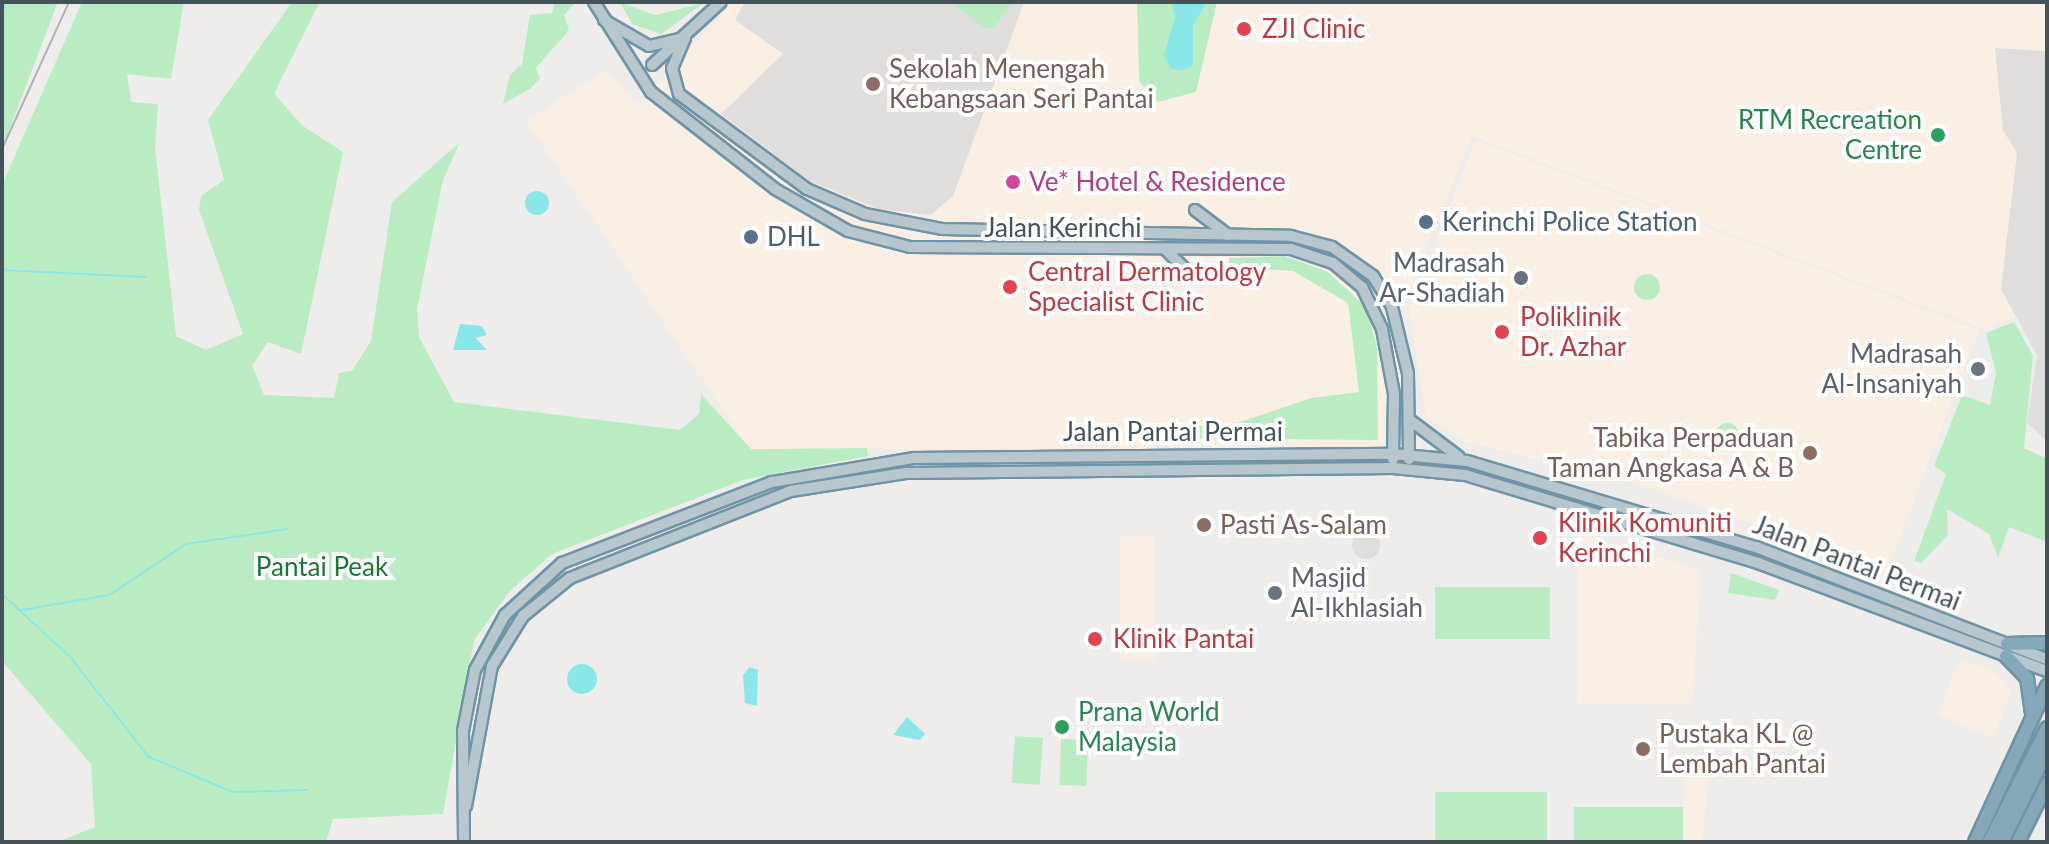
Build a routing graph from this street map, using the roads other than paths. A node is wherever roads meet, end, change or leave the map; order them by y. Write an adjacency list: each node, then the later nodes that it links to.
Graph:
1 (594, 2): 3 (main road, Jalan Kerinchi)
2 (721, 2): 4 (main road)
3 (599, 15): 4 (main road); 5 (main road, Jalan Kerinchi)
4 (685, 38): 5 (main road); 7 (main road, Jalan Kerinchi)
5 (629, 61): 9 (main road, Jalan Kerinchi)
6 (1195, 210): 8 (main road)
7 (942, 229): 8 (main road, Jalan Kerinchi); 9 (main road)
8 (1229, 236): 12 (main road, Jalan Kerinchi)
9 (942, 249): 10 (main road, Jalan Kerinchi)
10 (1166, 250): 11 (main road); 13 (main road, Jalan Kerinchi)
11 (1190, 274)
12 (1410, 420): 14 (main road, Jalan Kerinchi); 15 (main road)
13 (1393, 454): 14 (main road, Jalan Pantai Permai); 16 (main road, Jalan Kerinchi); 28 (main road, Jalan Pantai Permai)
14 (1409, 455): 15 (main road, Jalan Pantai Permai); 17 (main road, Jalan Kerinchi)
15 (1467, 461): 19 (main road, Jalan Pantai Permai)
16 (1393, 468): 17 (main road, Jalan Pantai Permai); 28 (main road, Jalan Pantai Permai)
17 (1408, 469): 19 (main road, Jalan Pantai Permai)
18 (2047, 643): 19 (highway)
19 (2006, 650): 20 (main road, Jalan Pantai Permai); 21 (main road, Jalan Pantai Permai); 24 (highway)
20 (2047, 659)
21 (2047, 671)
22 (2047, 686): 24 (highway)
23 (2047, 702): 24 (highway)
24 (2032, 712): 31 (highway)
25 (2047, 728): 29 (highway)
26 (2047, 751): 29 (highway)
27 (2047, 784): 32 (highway)
28 (466, 806): 30 (main road, Jalan Pantai Permai)
29 (1997, 838)
30 (464, 842)
31 (1975, 842)
32 (2018, 842)

